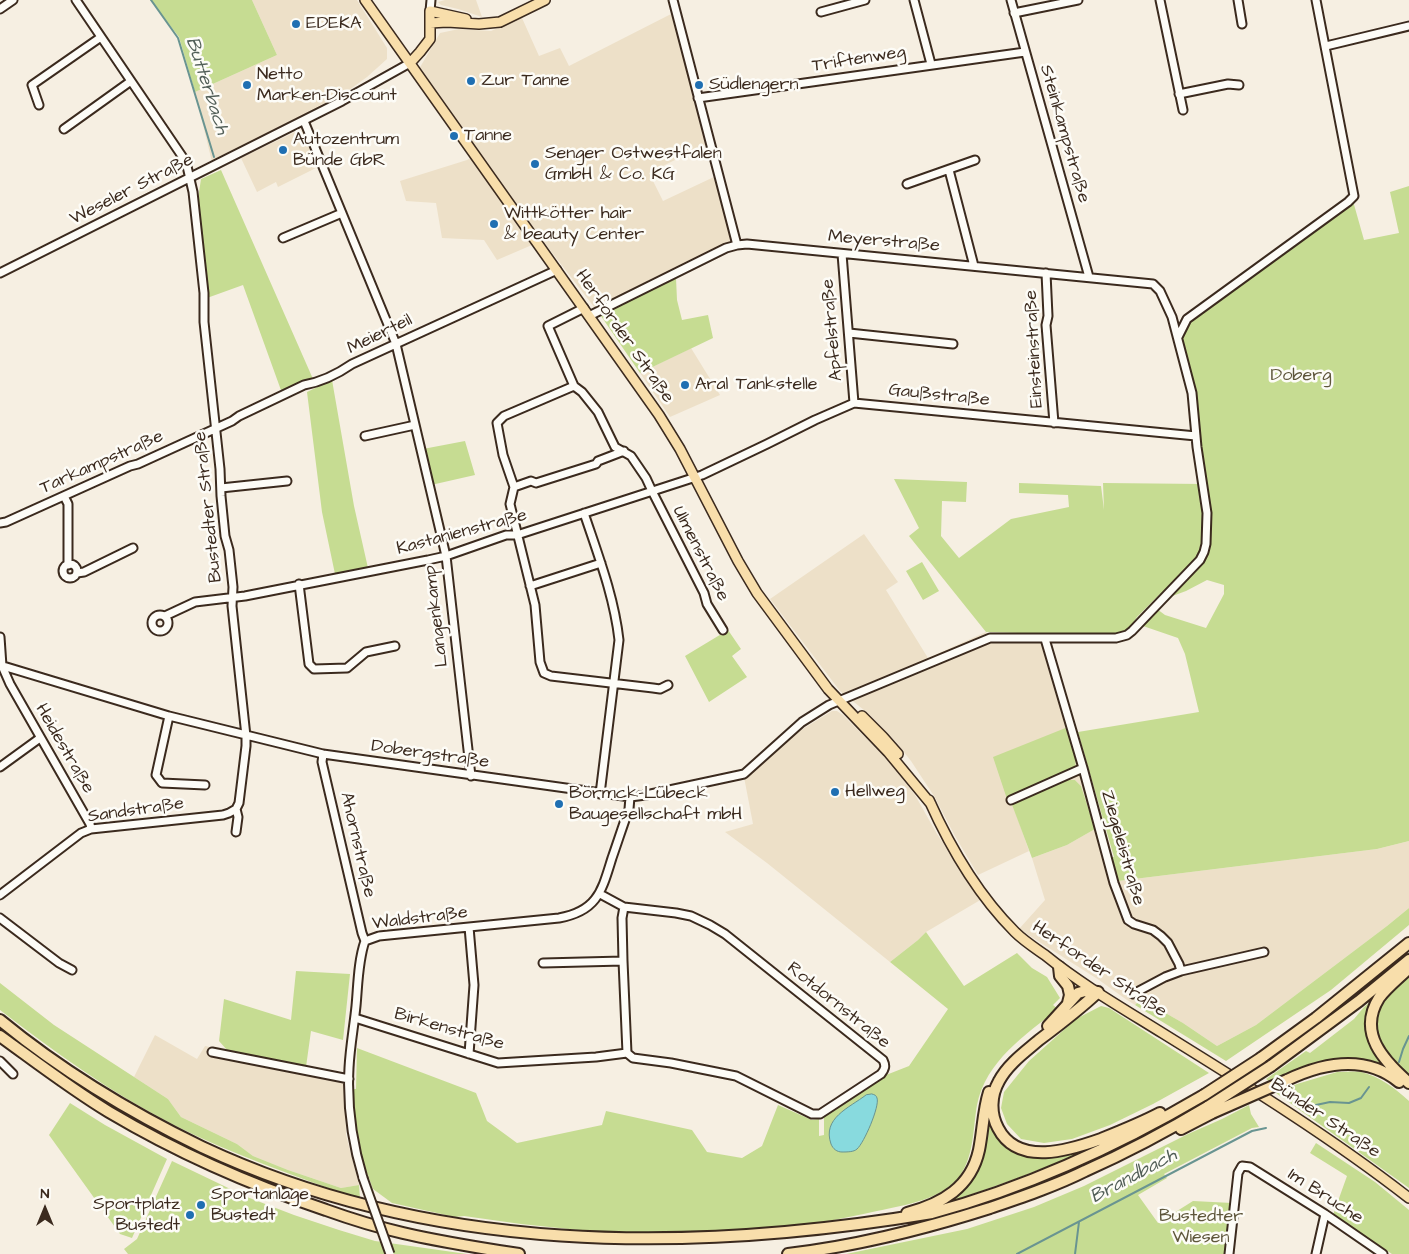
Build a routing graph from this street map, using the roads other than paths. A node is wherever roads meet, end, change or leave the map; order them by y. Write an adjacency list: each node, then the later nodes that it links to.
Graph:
1 (13, 0): 14 (street)
2 (76, 0): 22 (street, Bustedter Straße)
3 (365, 0): 25 (main road, Herforder Straße)
4 (431, 0): 15 (street)
5 (545, 0): 19 (main road)
6 (673, 0): 30 (street)
7 (866, 0): 16 (street)
8 (914, 0): 26 (street)
9 (1011, 0): 17 (street, Steinkampstraße)
10 (1078, 0): 17 (street)
11 (1160, 0): 29 (street)
12 (1238, 0): 20 (street)
13 (1316, 0): 23 (street)
14 (0, 9)
15 (430, 12): 18 (main road); 19 (main road)
16 (821, 12)
17 (1014, 13): 24 (street, Steinkampstraße)
18 (430, 23): 19 (main road); 25 (main road)
19 (480, 24)
20 (1242, 24)
21 (1409, 26): 23 (street)
22 (101, 37): 27 (street, Bustedter Straße); 31 (street)
23 (1326, 46): 50 (street)
24 (1025, 52): 26 (street, Triftenweg); 47 (street, Steinkampstraße)
25 (410, 63): 33 (street, Weseler Straße); 44 (main road, Herforder Straße)
26 (931, 64): 30 (street, Triftenweg)
27 (131, 81): 34 (street); 37 (street, Bustedter Straße)
28 (1239, 85): 29 (street)
29 (1179, 94): 32 (street)
30 (698, 98): 41 (street)
31 (39, 105)
32 (1182, 110)
33 (304, 120): 37 (street, Weseler Straße); 39 (street, Langenkamp)
34 (64, 129)
35 (975, 160): 36 (street)
36 (950, 170): 38 (street); 43 (street)
37 (190, 178): 45 (street, Weseler Straße); 59 (street, Bustedter Straße)
38 (907, 184)
39 (342, 213): 40 (street); 53 (street, Langenkamp)
40 (283, 238)
41 (737, 245): 42 (street, Meyerstraße); 48 (street, Meyerstraße)
42 (842, 254): 43 (street, Meyerstraße); 51 (street, Apfelstraße)
43 (974, 266): 46 (street, Meyerstraße)
44 (557, 270): 48 (main road, Herforder Straße); 53 (street, Meierteil)
45 (0, 273)
46 (1046, 273): 47 (street, Meyerstraße); 57 (street, Einsteinstraße)
47 (1088, 277): 49 (street, Meyerstraße)
48 (587, 312): 55 (street, Meyerstraße); 63 (main road, Herforder Straße)
49 (1172, 317): 50 (street); 52 (street, Meyerstraße)
50 (1187, 319): 52 (street)
51 (849, 333): 54 (street); 56 (street, Apfelstraße)
52 (1178, 337): 61 (street, Meyerstraße)
53 (396, 344): 58 (street, Langenkamp); 59 (street, Meierteil)
54 (953, 344)
55 (574, 386): 62 (street, Ulmenstraße); 65 (street)
56 (854, 403): 57 (street, Gaußstraße); 63 (street, Gaußstraße)
57 (1054, 422): 61 (street, Gaußstraße)
58 (415, 425): 60 (street); 73 (street, Langenkamp)
59 (216, 428): 66 (street, Bustedter Straße); 68 (street, Tarkampstraße)
60 (364, 436)
61 (1196, 436): 83 (street, Meyerstraße)
62 (624, 451): 65 (street); 67 (street, Ulmenstraße)
63 (694, 477): 67 (street, Kastanienstraße); 91 (main road, Herforder Straße)
64 (287, 481): 66 (street)
65 (514, 487): 71 (street)
66 (221, 488): 79 (street, Bustedter Straße)
67 (652, 491): 69 (street, Kastanienstraße); 81 (street, Ulmenstraße)
68 (64, 496): 70 (street, Tarkampstraße); 75 (street)
69 (584, 513): 71 (street, Kastanienstraße); 74 (street)
70 (0, 523)
71 (517, 534): 73 (street, Kastanienstraße); 78 (street)
72 (133, 548): 76 (street)
73 (446, 556): 77 (street, Kastanienstraße); 98 (street, Langenkamp)
74 (601, 563): 78 (street); 89 (street)
75 (68, 565): 76 (street); 76 (street)
76 (77, 573)
77 (300, 584): 79 (street, Kastanienstraße); 85 (street)
78 (530, 586): 89 (street)
79 (234, 597): 80 (street, Kastanienstraße); 93 (street, Bustedter Straße)
80 (165, 616)
81 (723, 630)
82 (0, 637): 84 (street, Heidestraße)
83 (1045, 639): 91 (street, Dobergstraße); 97 (street, Ziegeleistraße)
84 (0, 643): 86 (street, Heidestraße)
85 (395, 646)
86 (1, 666): 87 (street, Dobergstraße); 88 (street, Heidestraße)
87 (24, 672): 88 (street); 92 (street, Dobergstraße)
88 (10, 684): 94 (street, Heidestraße)
89 (614, 684): 90 (street); 100 (street)
90 (668, 685)
91 (840, 701): 101 (street, Dobergstraße); 117 (main road, Herforder Straße)
92 (169, 716): 93 (street, Dobergstraße); 99 (street)
93 (246, 736): 95 (street, Dobergstraße); 103 (street, Bustedter Straße)
94 (40, 738): 96 (street); 104 (street, Heidestraße)
95 (323, 754): 98 (street, Dobergstraße); 111 (street, Ahornstraße)
96 (0, 767)
97 (1083, 768): 102 (street); 120 (street, Ziegeleistraße)
98 (471, 776): 100 (street, Dobergstraße)
99 (205, 785)
100 (600, 794): 101 (street, Dobergstraße)
101 (630, 797): 106 (street, Waldstraße)
102 (1011, 800)
103 (236, 809): 104 (street, Sandstraße); 105 (street, Bustedter Straße)
104 (91, 829): 107 (street, Sandstraße)
105 (236, 832)
106 (600, 894): 108 (street, Rotdornstraße); 110 (street, Waldstraße)
107 (0, 895)
108 (624, 907): 115 (street); 128 (street, Rotdornstraße)
109 (0, 918): 119 (street)
110 (468, 928): 111 (street, Waldstraße); 129 (street)
111 (365, 941): 124 (street, Waldstraße)
112 (1409, 943): 136 (highway, bridge)
113 (1264, 952): 120 (street)
114 (1409, 960): 137 (highway, bridge)
115 (623, 961): 116 (street); 128 (street)
116 (543, 963)
117 (1059, 967): 121 (main road, Herforder Straße); 123 (highway)
118 (1409, 968): 134 (highway)
119 (72, 970)
120 (1181, 971): 122 (street)
121 (1098, 992): 123 (highway); 131 (main road, Herforder Straße); 136 (highway)
122 (1133, 994)
123 (1068, 1004): 140 (highway)
124 (354, 1018): 129 (street, Birkenstraße); 133 (street, Waldstraße)
125 (0, 1020): 141 (highway)
126 (0, 1036): 144 (highway)
127 (212, 1052): 133 (street)
128 (627, 1053): 129 (street, Birkenstraße)
129 (469, 1054)
130 (0, 1060): 132 (street)
131 (1220, 1069): 138 (main road, Bünder Straße)
132 (13, 1074)
133 (349, 1079): 143 (street, Waldstraße, bridge)
134 (1409, 1084)
135 (1409, 1090): 137 (highway, bridge)
136 (1204, 1095): 140 (highway)
137 (1211, 1110): 145 (highway)
138 (1409, 1198)
139 (1325, 1214): 146 (street, Im Bruche); 147 (street); 148 (street, Im Bruche)
140 (860, 1230): 142 (highway)
141 (514, 1241)
142 (797, 1241)
143 (390, 1254)
144 (518, 1254)
145 (788, 1254)
146 (1229, 1254)
147 (1316, 1254)
148 (1383, 1254)

